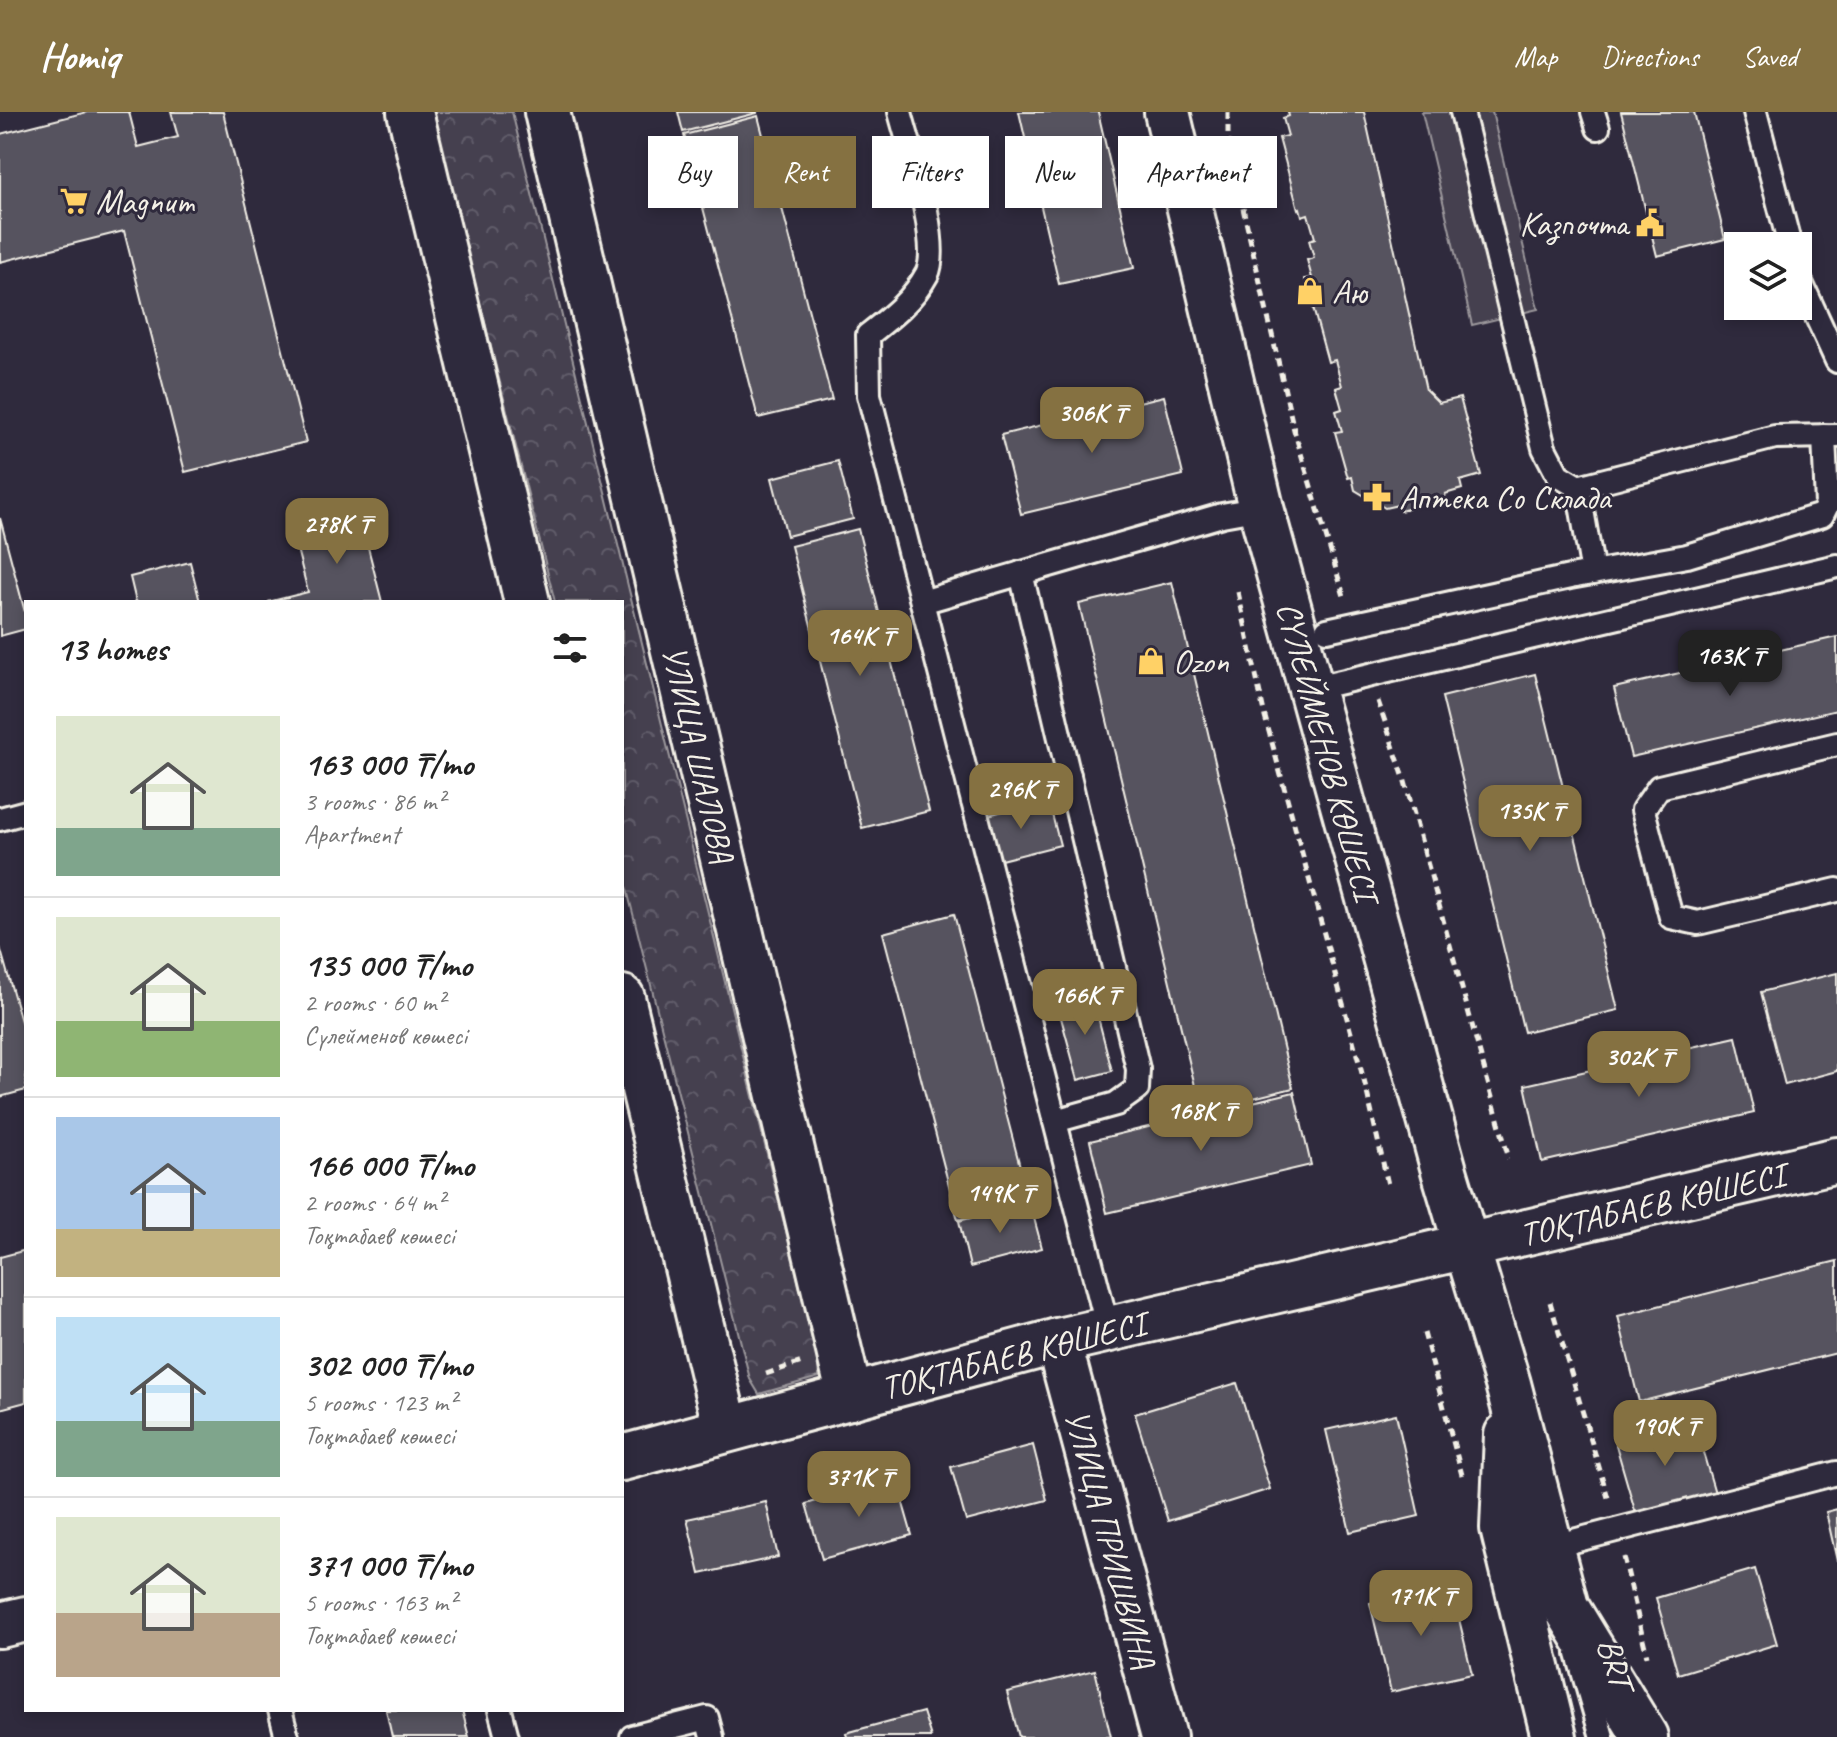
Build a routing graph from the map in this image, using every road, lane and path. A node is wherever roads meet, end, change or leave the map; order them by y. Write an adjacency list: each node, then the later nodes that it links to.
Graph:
1 (410, 112): 17 (street)
2 (547, 112): 37 (street, УЛИЦА ШАЛОВА)
3 (900, 112): 18 (lane)
4 (1167, 112): 12 (street, СҮЛЕЙМЕНОВ КӨШЕСІ)
5 (1462, 112): 11 (lane)
6 (1755, 112): 7 (lane)
7 (1786, 232)
8 (1812, 307): 9 (lane)
9 (1837, 361)
10 (1831, 436): 11 (lane); 15 (lane)
11 (1578, 487): 15 (lane)
12 (1261, 508): 14 (lane); 20 (street, СҮЛЕЙМЕНОВ КӨШЕСІ)
13 (1837, 566): 20 (lane)
14 (1021, 573): 18 (lane); 22 (lane)
15 (1593, 573): 19 (lane)
16 (1235, 577): 30 (path)
17 (527, 600)
18 (922, 602): 23 (lane)
19 (1327, 630)
20 (1311, 689): 31 (street, СҮЛЕЙМЕНОВ КӨШЕСІ)
21 (1837, 744): 26 (lane)
22 (1069, 775): 23 (lane); 28 (lane)
23 (973, 801): 28 (lane)
24 (24, 813): 25 (lane)
25 (0, 819)
26 (1837, 890)
27 (624, 1006): 38 (street)
28 (1055, 1121): 32 (lane)
29 (1837, 1160): 31 (street, ТОҚТАБАЕВ КӨШЕСІ)
30 (1389, 1189)
31 (1467, 1246): 32 (street, ТОҚТАБАЕВ КӨШЕСІ); 36 (street, СҮЛЕЙМЕНОВ КӨШЕСІ)
32 (1108, 1329): 33 (street, ТОҚТАБАЕВ КӨШЕСІ)
33 (1058, 1341): 37 (street, ТОҚТАБАЕВ КӨШЕСІ); 51 (street, УЛИЦА ПРИШВИНА)
34 (803, 1362): 35 (path)
35 (763, 1375)
36 (1508, 1384): 41 (street, СҮЛЕЙМЕНОВ КӨШЕСІ); 52 (street, СҮЛЕЙМЕНОВ КӨШЕСІ)
37 (850, 1397): 38 (street, ТОҚТАБАЕВ КӨШЕСІ)
38 (726, 1429): 39 (street, ТОҚТАБАЕВ КӨШЕСІ)
39 (624, 1457)
40 (1837, 1473): 41 (lane)
41 (1550, 1547): 42 (street, СҮЛЕЙМЕНОВ КӨШЕСІ)
42 (1566, 1607): 53 (lane, BRT); 54 (street, СҮЛЕЙМЕНОВ КӨШЕСІ)
43 (24, 1619): 44 (street)
44 (0, 1625)
45 (281, 1712): 47 (lane)
46 (501, 1712): 48 (lane)
47 (287, 1737)
48 (507, 1737)
49 (632, 1737): 50 (lane)
50 (712, 1737)
51 (1164, 1737)
52 (1554, 1737)
53 (1602, 1737)
54 (1645, 1737)

